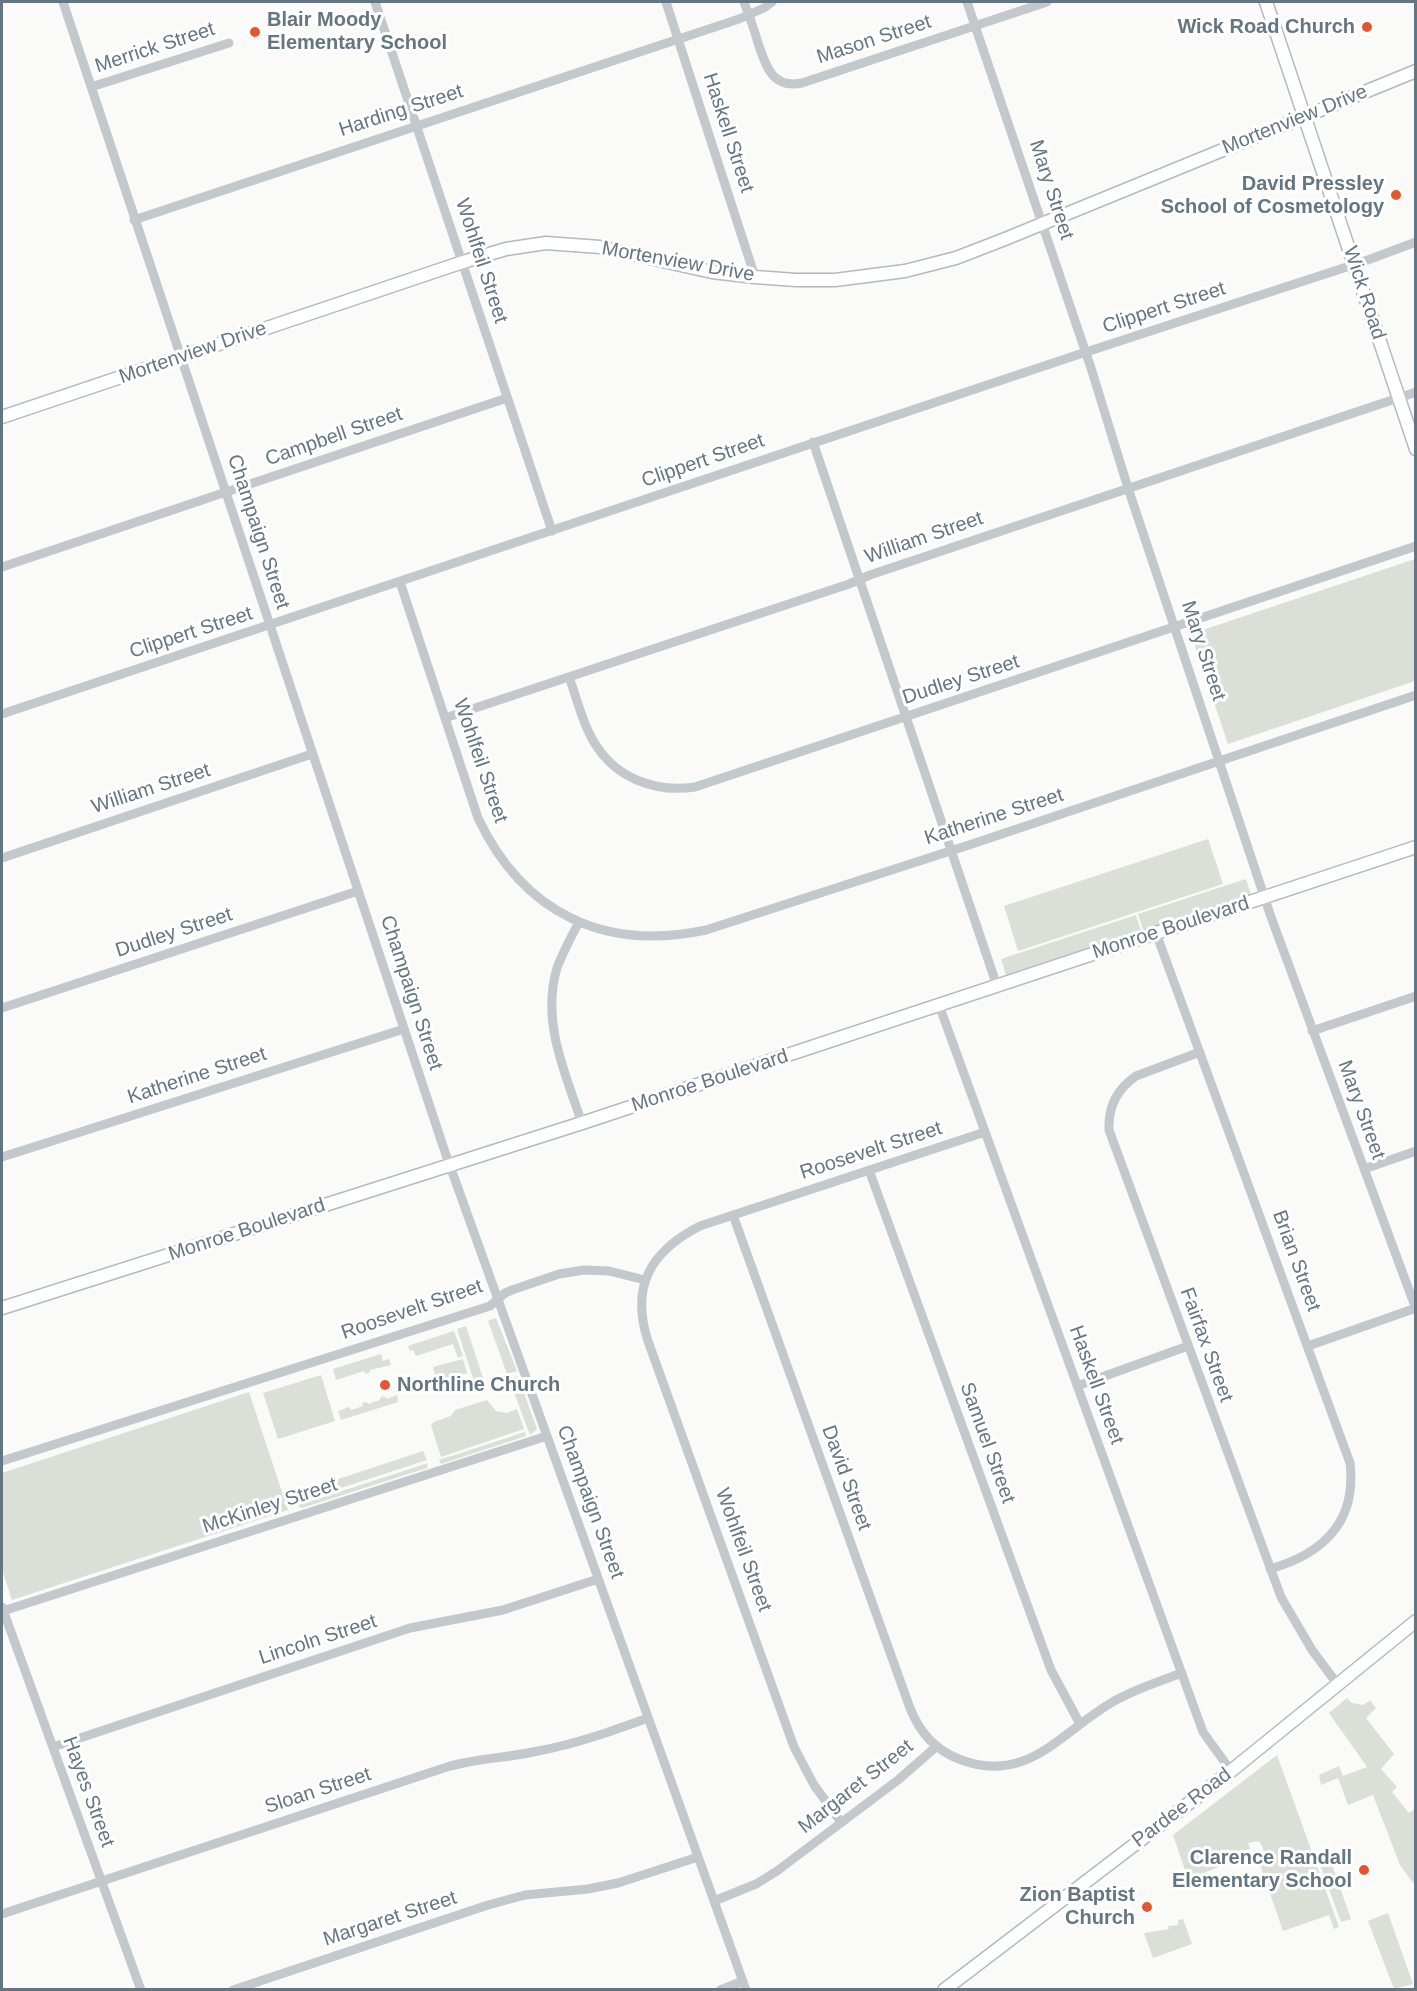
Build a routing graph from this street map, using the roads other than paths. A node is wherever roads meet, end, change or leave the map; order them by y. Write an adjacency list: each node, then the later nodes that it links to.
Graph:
1 (63, 2): 14 (street, Champaign Street)
2 (375, 2): 16 (street, Wohlfeil Street)
3 (666, 2): 11 (street, Haskell Street)
4 (744, 2): 9 (street)
5 (772, 2): 9 (street, Harding Street)
6 (967, 2): 10 (street, Mary Street)
7 (1047, 2): 10 (street, Mason Street)
8 (1266, 2): 15 (street, Wick Road)
9 (749, 15): 10 (street, Mason Street); 11 (street, Harding Street)
10 (975, 26): 18 (street, Mary Street)
11 (679, 39): 16 (street, Harding Street); 22 (street, Haskell Street)
12 (229, 43): 14 (street, Merrick Street)
13 (1416, 71): 15 (street, Mortenview Drive)
14 (91, 87): 17 (street, Champaign Street)
15 (1305, 116): 18 (street, Mortenview Drive); 21 (street, Wick Road)
16 (416, 125): 17 (street, Harding Street); 20 (street, Wohlfeil Street)
17 (134, 220): 24 (street, Champaign Street)
18 (1043, 224): 22 (street, Mortenview Drive); 23 (street, Mary Street)
19 (1416, 242): 21 (street, Clippert Street)
20 (463, 262): 22 (street, Mortenview Drive); 24 (street, Mortenview Drive); 26 (street, Wohlfeil Street)
21 (1355, 264): 23 (street, Clippert Street); 27 (street, Wick Road)
22 (755, 277)
23 (1086, 353): 29 (street, Clippert Street); 31 (street, Mary Street)
24 (181, 357): 28 (street, Mortenview Drive); 32 (street, Champaign Street)
25 (1416, 392): 27 (street, William Street)
26 (507, 398): 32 (street, Campbell Street); 33 (street, Wohlfeil Street)
27 (1398, 398): 30 (street, Wick Road); 31 (street, William Street)
28 (2, 417)
29 (813, 442): 33 (street, Clippert Street); 36 (street)
30 (1416, 449)
31 (1128, 488): 36 (street, William Street); 39 (street, Mary Street)
32 (226, 492): 35 (street, Campbell Street); 38 (street, Champaign Street)
33 (552, 531): 37 (street, Clippert Street)
34 (1416, 546): 39 (street, Dudley Street)
35 (2, 567)
36 (860, 580): 40 (street, William Street); 43 (street)
37 (400, 582): 38 (street, Clippert Street); 44 (street, Wohlfeil Street)
38 (270, 625): 42 (street, Clippert Street); 45 (street, Champaign Street)
39 (1176, 627): 43 (street, Dudley Street); 46 (street, Mary Street)
40 (569, 677): 43 (street, Dudley Street); 44 (street, William Street)
41 (1416, 695): 46 (street, Katherine Street)
42 (2, 714)
43 (906, 717): 48 (street)
44 (445, 718): 52 (street, Wohlfeil Street)
45 (312, 754): 49 (street, William Street); 50 (street, Champaign Street)
46 (1220, 760): 48 (street, Katherine Street); 51 (street, Mary Street)
47 (1416, 847): 51 (street, Monroe Boulevard)
48 (951, 850): 52 (street, Katherine Street); 54 (street)
49 (2, 858)
50 (358, 891): 57 (street, Dudley Street); 58 (street, Champaign Street)
51 (1264, 898): 53 (street, Monroe Boulevard); 59 (street, Mary Street)
52 (579, 922): 61 (street)
53 (1156, 933): 54 (street, Monroe Boulevard); 60 (street, Brian Street)
54 (997, 986): 56 (street, Monroe Boulevard)
55 (1416, 996): 59 (street)
56 (939, 1005): 61 (street, Monroe Boulevard); 62 (street, Haskell Street)
57 (2, 1008)
58 (404, 1029): 64 (street, Katherine Street); 65 (street, Champaign Street)
59 (1312, 1031): 66 (street, Mary Street)
60 (1200, 1052): 73 (street, Fairfax Street); 74 (street, Brian Street)
61 (582, 1123): 65 (street, Monroe Boulevard)
62 (985, 1132): 67 (street, Roosevelt Street); 75 (street, Haskell Street)
63 (1416, 1151): 66 (street)
64 (2, 1157)
65 (450, 1165): 70 (street, Champaign Street); 71 (street, Monroe Boulevard)
66 (1364, 1169): 72 (street, Mary Street)
67 (869, 1170): 68 (street, Roosevelt Street); 85 (street, Samuel Street)
68 (733, 1215): 69 (street, Roosevelt Street); 86 (street, David Street)
69 (645, 1280): 70 (street, Roosevelt Street); 89 (street, Wohlfeil Street)
70 (498, 1300): 76 (street, Champaign Street); 77 (street, Roosevelt Street)
71 (2, 1308)
72 (1415, 1308): 74 (street)
73 (1188, 1346): 75 (street); 78 (street, Fairfax Street)
74 (1308, 1346): 78 (street, Brian Street)
75 (1077, 1386): 82 (street, Haskell Street)
76 (547, 1436): 79 (street, Champaign Street); 80 (street, McKinley Street)
77 (2, 1461)
78 (1270, 1569): 83 (street, Fairfax Street)
79 (598, 1579): 84 (street, Champaign Street); 87 (street, Lincoln Street)
80 (2, 1609): 87 (street, Hayes Street)
81 (1416, 1621): 83 (street, Pardee Road)
82 (1182, 1673): 85 (street, Margaret Street); 88 (street, Haskell Street)
83 (1338, 1684): 88 (street, Pardee Road)
84 (648, 1718): 90 (street, Champaign Street); 91 (street, Sloan Street)
85 (1080, 1724): 86 (street, Margaret Street)
86 (937, 1746): 89 (street, Margaret Street)
87 (53, 1747): 91 (street, Hayes Street)
88 (1231, 1771): 98 (street, Pardee Road)
89 (841, 1822): 92 (street, Margaret Street)
90 (698, 1857): 92 (street, Champaign Street); 96 (street, Margaret Street)
91 (102, 1882): 93 (street, Sloan Street); 95 (street, Hayes Street)
92 (714, 1901): 94 (street, Champaign Street)
93 (2, 1914)
94 (744, 1985): 97 (street)
95 (141, 1989)
96 (233, 1989)
97 (720, 1989)
98 (944, 1989)

